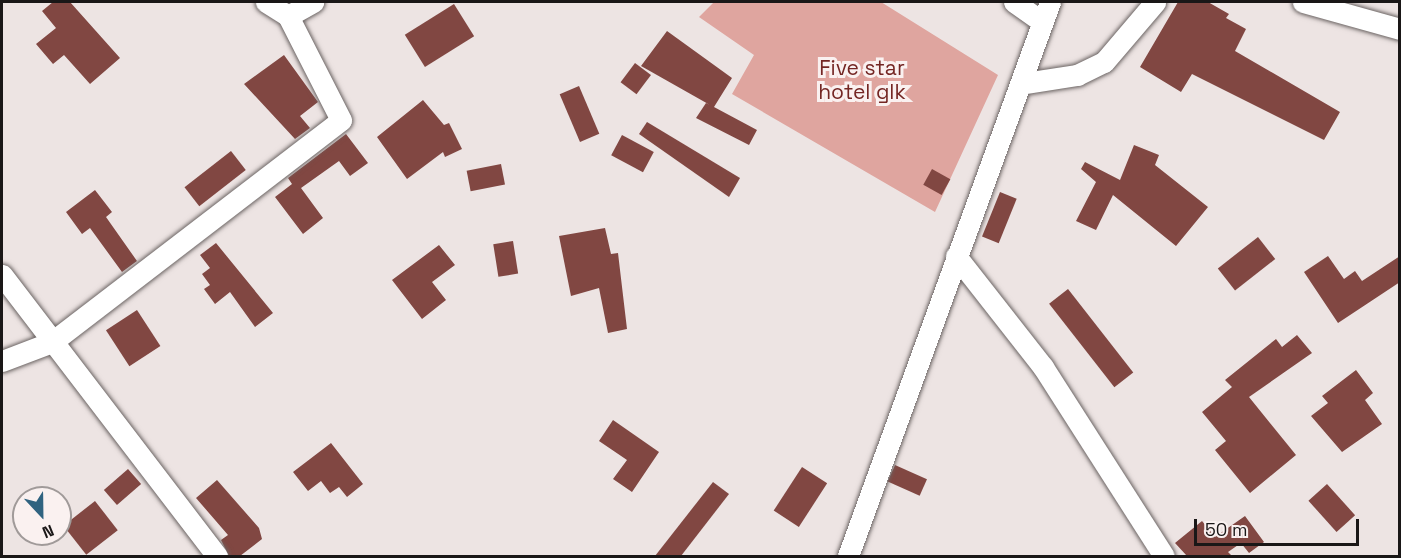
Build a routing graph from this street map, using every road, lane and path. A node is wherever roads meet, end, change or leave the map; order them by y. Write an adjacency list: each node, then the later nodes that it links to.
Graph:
1 (266, 2): 7 (street)
2 (313, 2): 7 (street)
3 (1014, 2): 8 (street)
4 (1050, 2): 8 (street)
5 (1155, 2): 10 (street)
6 (1303, 2): 9 (street)
7 (288, 16): 13 (street)
8 (1040, 20): 10 (street)
9 (1400, 29)
10 (1025, 83): 11 (street)
11 (956, 256): 16 (street); 17 (street)
12 (2, 275): 13 (street)
13 (52, 342): 14 (street); 15 (street)
14 (2, 361)
15 (217, 556)
16 (848, 556)
17 (1164, 556)

